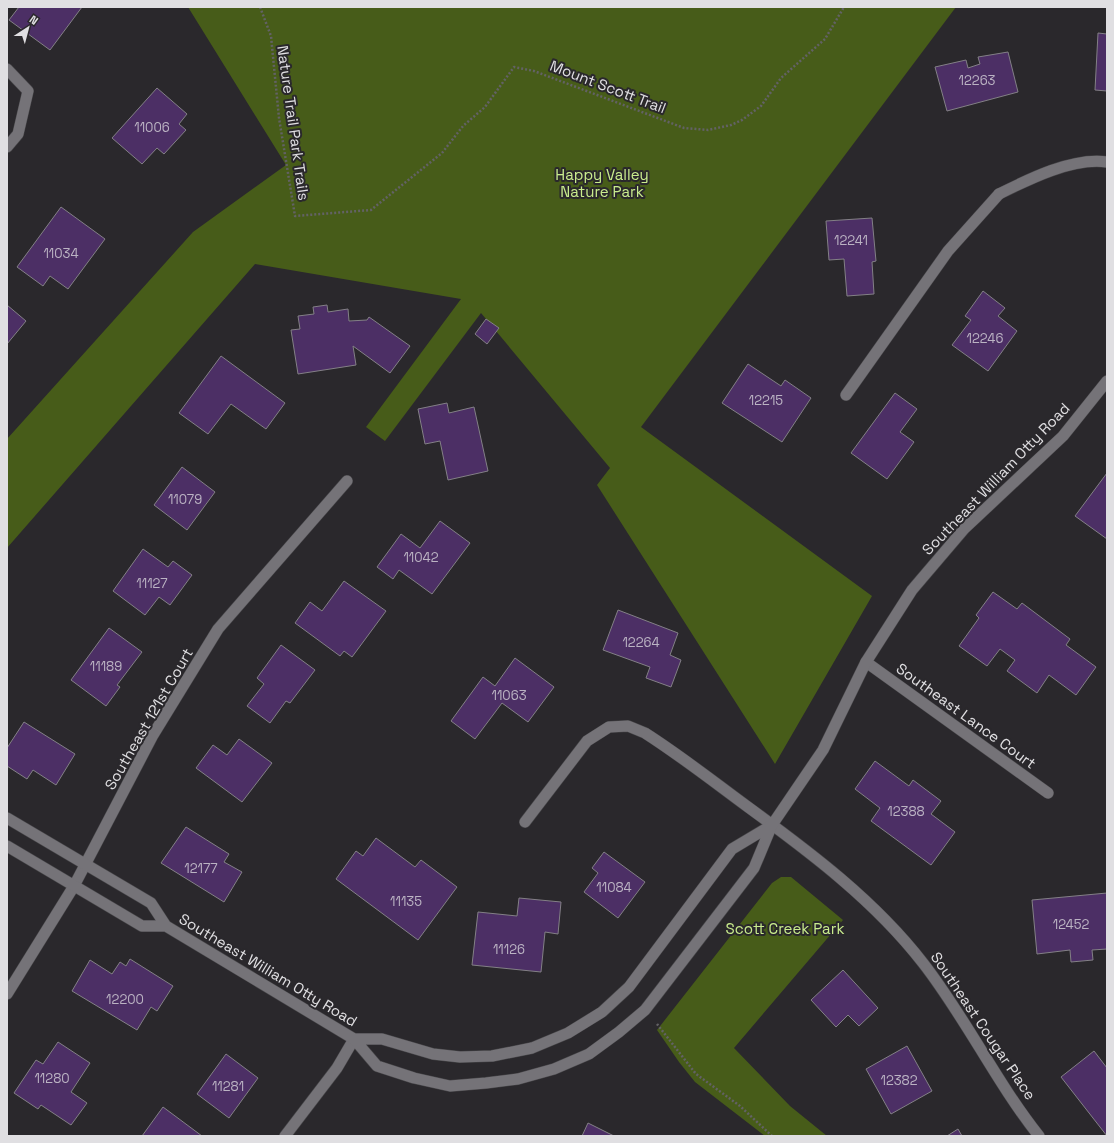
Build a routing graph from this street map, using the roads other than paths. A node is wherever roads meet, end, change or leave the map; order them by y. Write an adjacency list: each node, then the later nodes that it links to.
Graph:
1 (7, 69): 2 (street)
2 (7, 146)
3 (1107, 162): 5 (street)
4 (1105, 388): 7 (street, Southeast William Otty Road)
5 (846, 395)
6 (348, 481): 13 (street, Southeast 121st Court)
7 (866, 662): 8 (street, Southeast Lance Court); 11 (street, Southeast William Otty Road)
8 (1048, 793)
9 (7, 818): 13 (street, Southeast William Otty Road)
10 (525, 822): 11 (street, Southeast Cougar Place)
11 (772, 825): 17 (street, Southeast William Otty Road); 17 (street, Southeast William Otty Road); 19 (street, Southeast Cougar Place)
12 (7, 846): 14 (street, Southeast William Otty Road)
13 (86, 864): 14 (street, Southeast 121st Court); 15 (street, Southeast William Otty Road)
14 (74, 886): 15 (street, Southeast William Otty Road); 16 (street, Southeast 121st Court)
15 (166, 926): 17 (street, Southeast William Otty Road)
16 (7, 994)
17 (354, 1039): 18 (street)
18 (285, 1136)
19 (1039, 1136)

